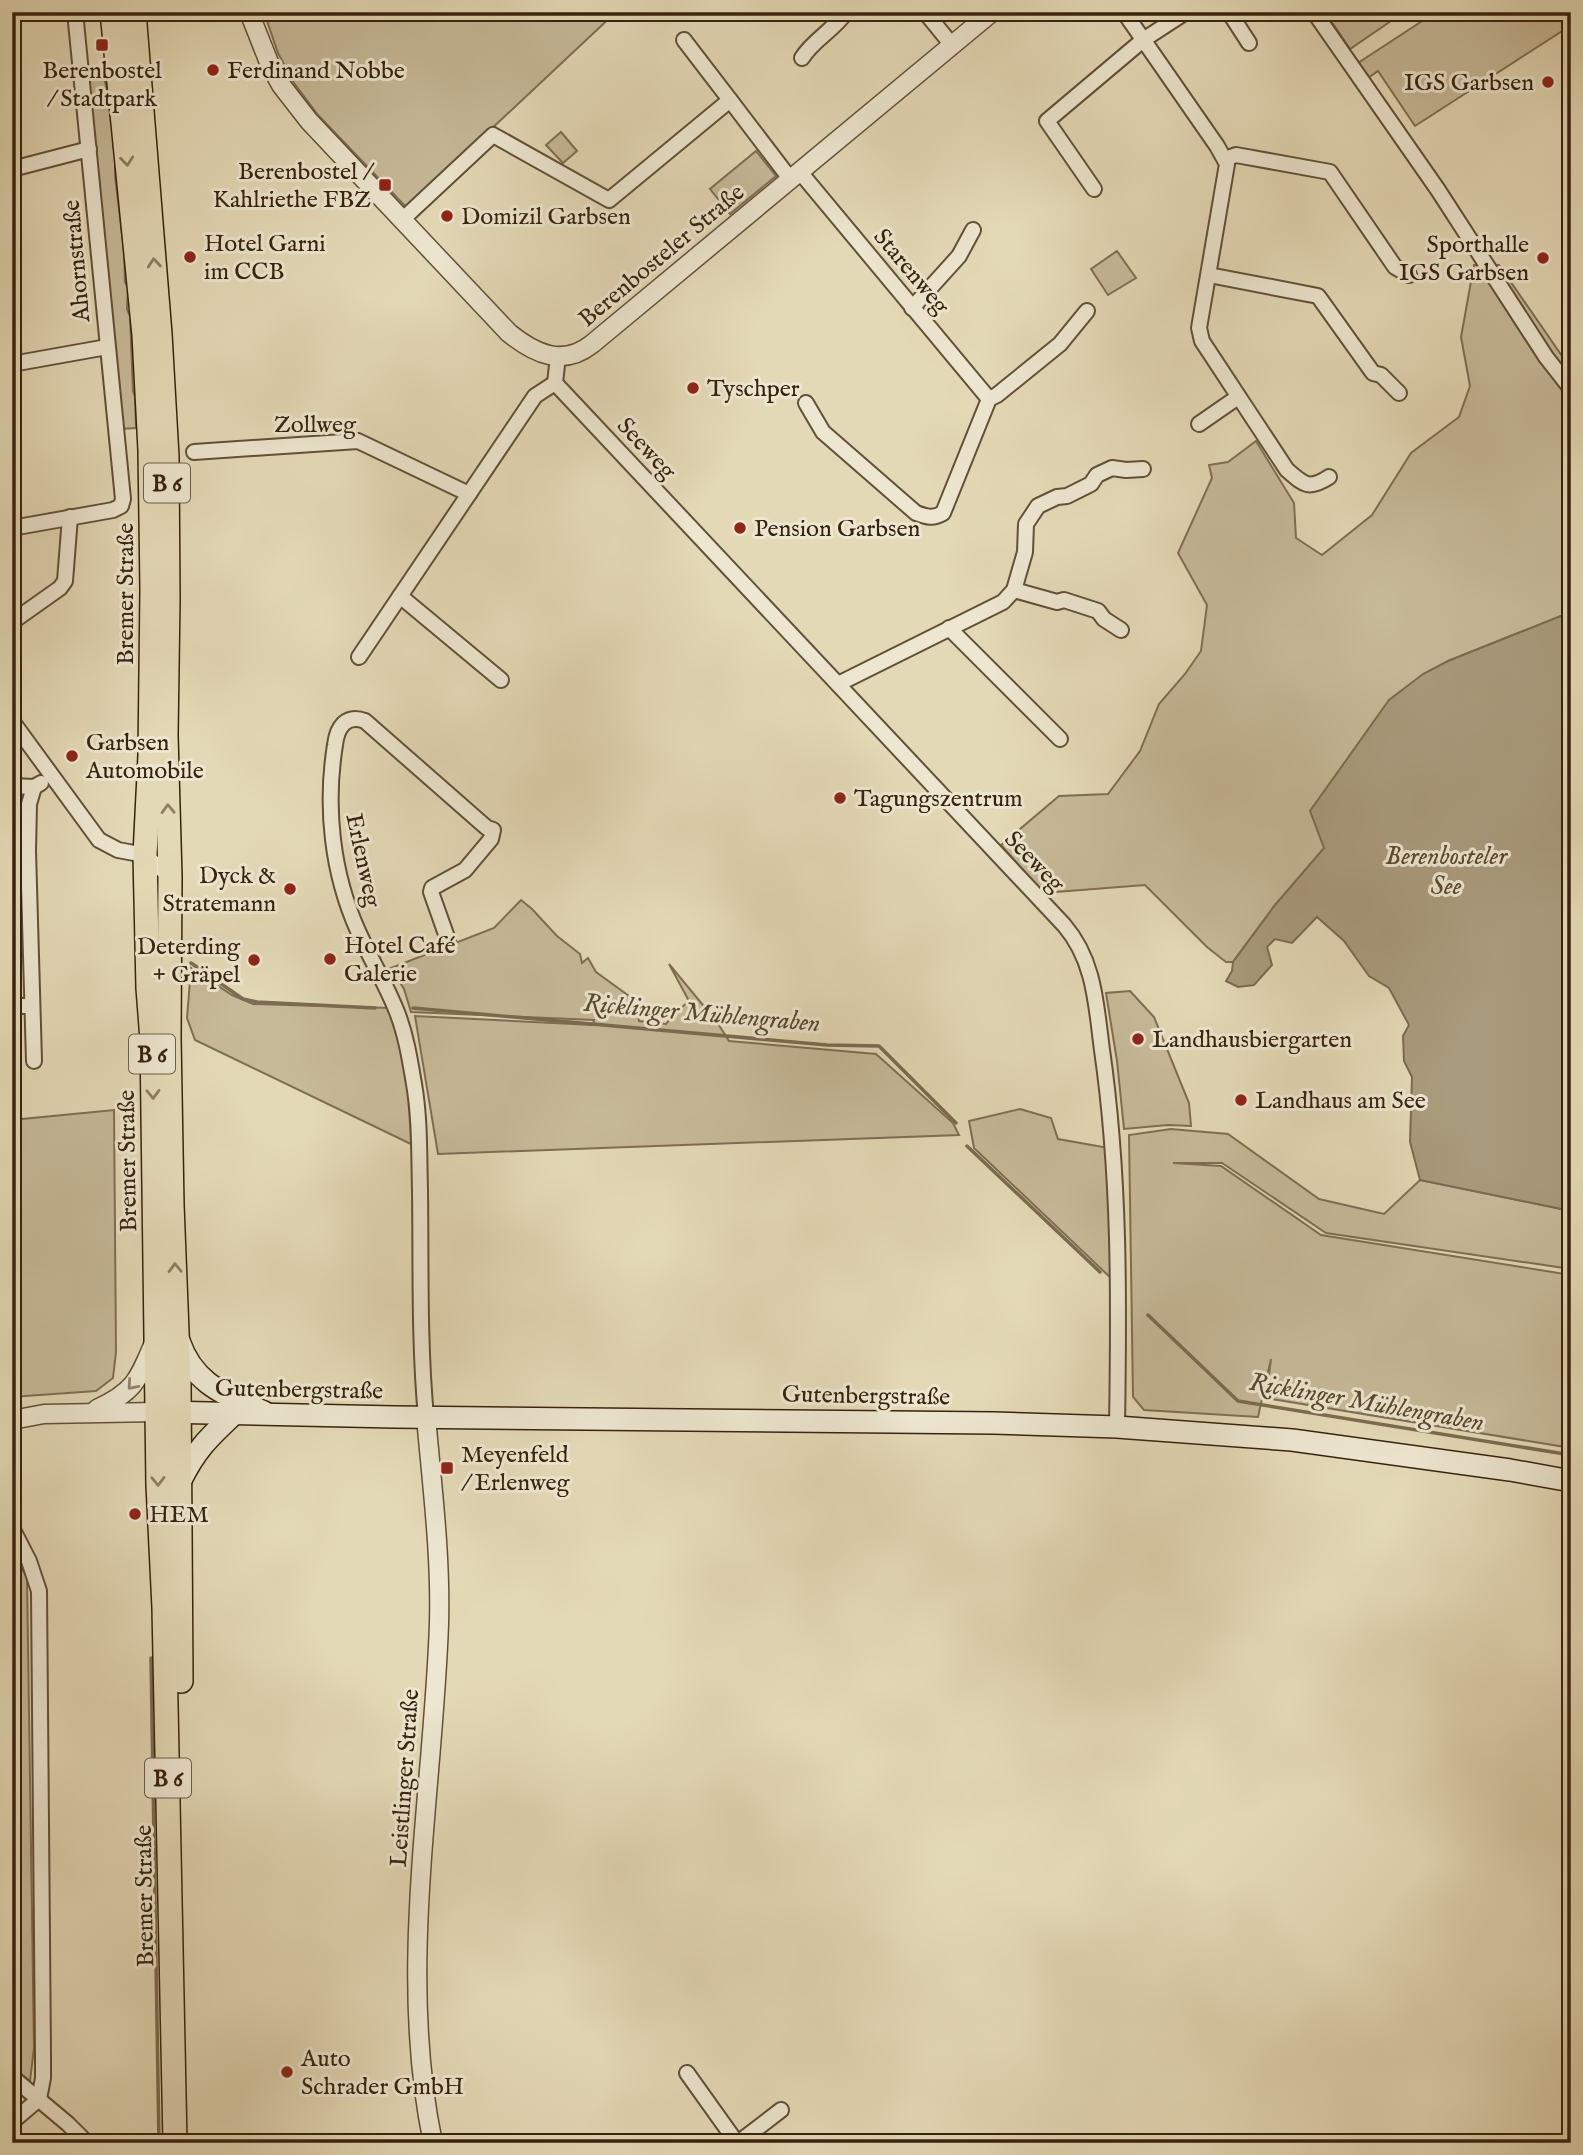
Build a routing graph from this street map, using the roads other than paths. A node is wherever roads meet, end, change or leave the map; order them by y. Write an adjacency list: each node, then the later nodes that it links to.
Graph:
1 (75, 12): 18 (street, Ahornstraße)
2 (112, 12): 60 (main road, Bremer Straße / B 6, one-way to 60)
3 (134, 12): 61 (main road, Bremer Straße / B 6, one-way to 3)
4 (249, 12): 23 (street)
5 (846, 12): 16 (street)
6 (925, 12): 15 (street)
7 (992, 12): 15 (street, Berenbosteler Straße)
8 (1125, 12): 13 (street)
9 (1186, 12): 13 (street)
10 (1229, 12): 14 (street)
11 (1314, 12): 33 (street)
12 (684, 40): 17 (street, Starenweg)
13 (1143, 40): 19 (street); 22 (street)
14 (1249, 43)
15 (951, 45): 21 (street, Berenbosteler Straße)
16 (802, 58)
17 (730, 100): 21 (street, Starenweg); 23 (street)
18 (89, 149): 20 (street); 29 (street, Ahornstraße)
19 (1225, 159): 25 (street); 26 (street)
20 (12, 169)
21 (796, 176): 27 (street, Starenweg); 30 (street, Berenbosteler Straße)
22 (1094, 189)
23 (403, 219): 30 (street)
24 (973, 230): 27 (street)
25 (1209, 275): 34 (street); 35 (street)
26 (1409, 275)
27 (912, 307): 36 (street, Starenweg)
28 (1087, 312): 36 (street)
29 (107, 347): 31 (street); 43 (street, Ahornstraße)
30 (558, 356): 32 (street)
31 (12, 363)
32 (555, 383): 42 (street); 52 (street, Seeweg)
33 (1571, 389)
34 (1399, 393)
35 (1238, 397): 38 (street); 41 (street)
36 (989, 399): 37 (street)
37 (806, 403)
38 (1199, 424)
39 (194, 452): 42 (street, Zollweg)
40 (1143, 469): 45 (street)
41 (1329, 477)
42 (469, 494): 46 (street)
43 (70, 517): 44 (street); 47 (street)
44 (12, 528)
45 (1014, 590): 48 (street); 49 (street)
46 (400, 596): 50 (street); 51 (street)
47 (12, 622)
48 (949, 628): 52 (street); 54 (street)
49 (1121, 630)
50 (359, 657)
51 (501, 680)
52 (838, 684): 74 (street, Seeweg)
53 (12, 722): 55 (street)
54 (1060, 739)
55 (50, 776): 57 (street); 60 (street)
56 (12, 786): 57 (street)
57 (34, 787): 58 (street)
58 (28, 850): 59 (street); 64 (street)
59 (12, 851)
60 (145, 855): 61 (street); 67 (main road, Bremer Straße / B 6, one-way to 67)
61 (170, 877): 66 (main road, Bremer Straße / B 6, one-way to 61)
62 (448, 940): 72 (street, Erlenweg)
63 (12, 1006): 64 (street)
64 (31, 1006): 65 (street)
65 (34, 1060)
66 (178, 1336): 69 (main road, Bremer Straße / B 6); 71 (main road)
67 (155, 1341): 68 (street, one-way to 68); 69 (main road, Bremer Straße / B 6)
68 (91, 1412): 69 (street); 73 (street)
69 (168, 1413): 70 (main road, Gutenbergstraße); 75 (main road, Bremer Straße / B 6); 84 (main road, Bremer Straße / B 6, one-way to 84)
70 (234, 1414): 71 (main road, Gutenbergstraße); 75 (main road)
71 (269, 1414): 72 (main road, Gutenbergstraße)
72 (426, 1417): 74 (main road, Gutenbergstraße); 86 (street, Leistlinger Straße)
73 (12, 1420)
74 (1117, 1427): 76 (main road, Gutenbergstraße)
75 (180, 1482): 85 (main road, Bremer Straße / B 6)
76 (1571, 1482)
77 (12, 1528): 80 (street)
78 (687, 2073): 87 (street)
79 (12, 2077): 80 (street)
80 (39, 2099): 82 (street); 83 (street)
81 (781, 2110): 87 (street)
82 (12, 2122)
83 (87, 2143)
84 (175, 2143)
85 (190, 2143)
86 (433, 2143)
87 (737, 2143)

